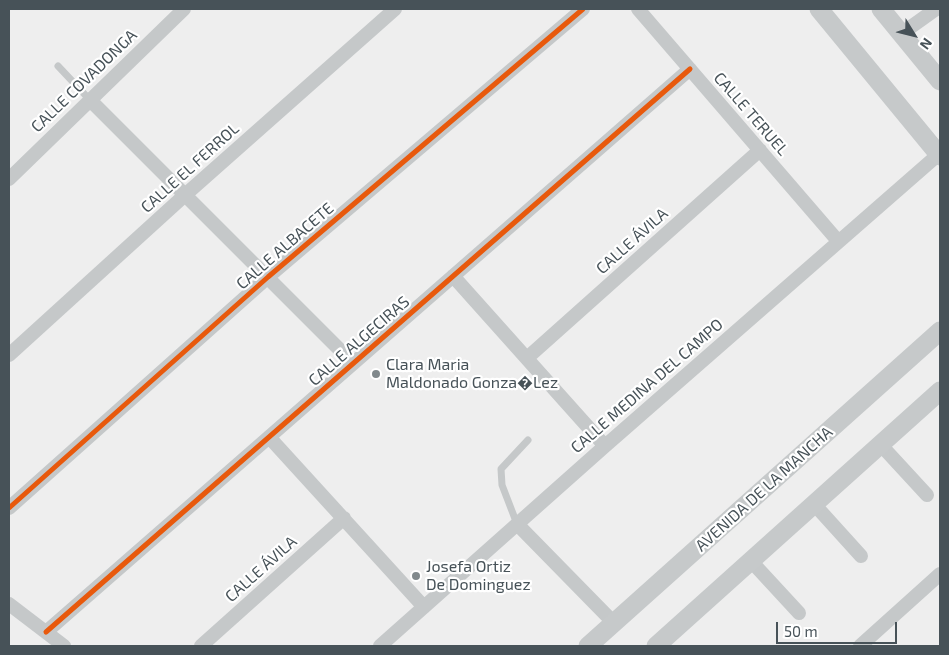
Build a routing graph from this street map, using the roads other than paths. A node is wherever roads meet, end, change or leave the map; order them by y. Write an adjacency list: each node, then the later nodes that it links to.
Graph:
1 (184, 9): 12 (street, CALLE COVADONGA)
2 (396, 9): 16 (street, CALLE EL FERROL)
3 (583, 9): 19 (street, CALLE ALBACETE)
4 (638, 9): 10 (street, CALLE TERUEL)
5 (819, 9): 14 (street)
6 (880, 9): 8 (street)
7 (936, 9): 8 (street)
8 (901, 34): 11 (street)
9 (58, 66): 12 (lane)
10 (690, 69): 13 (street, CALLE TERUEL); 18 (street, CALLE ALGECIRAS)
11 (940, 81)
12 (90, 100): 15 (street, CALLE COVADONGA); 16 (street)
13 (760, 150): 17 (street, CALLE TERUEL); 22 (street, CALLE ÁVILA)
14 (940, 155): 17 (street, CALLE MEDINA DEL CAMPO)
15 (9, 179)
16 (185, 195): 19 (street); 21 (street, CALLE EL FERROL)
17 (838, 241): 28 (street, CALLE MEDINA DEL CAMPO)
18 (453, 276): 22 (street); 23 (street, CALLE ALGECIRAS)
19 (268, 277): 23 (street); 31 (street, CALLE ALBACETE)
20 (940, 331): 40 (street, AVENIDA DE LA MANCHA)
21 (9, 354)
22 (527, 358): 28 (street)
23 (353, 363): 25 (street, CALLE ALGECIRAS)
24 (940, 391): 27 (street)
25 (269, 437): 32 (street); 41 (street, CALLE ALGECIRAS)
26 (528, 440): 33 (lane)
27 (880, 444): 29 (street); 30 (street)
28 (605, 446): 33 (street, CALLE MEDINA DEL CAMPO)
29 (926, 496)
30 (814, 504): 34 (street); 35 (street)
31 (9, 508)
32 (344, 518): 38 (street); 43 (street, CALLE ÁVILA)
33 (517, 524): 38 (street, CALLE MEDINA DEL CAMPO); 40 (street)
34 (861, 556)
35 (752, 561): 39 (street); 46 (street)
36 (940, 574): 47 (street)
37 (9, 604): 41 (street)
38 (424, 607): 44 (street, CALLE MEDINA DEL CAMPO)
39 (798, 612)
40 (614, 623): 45 (street, AVENIDA DE LA MANCHA)
41 (46, 632): 42 (street)
42 (64, 646)
43 (201, 646)
44 (380, 646)
45 (588, 646)
46 (656, 646)
47 (860, 646)

